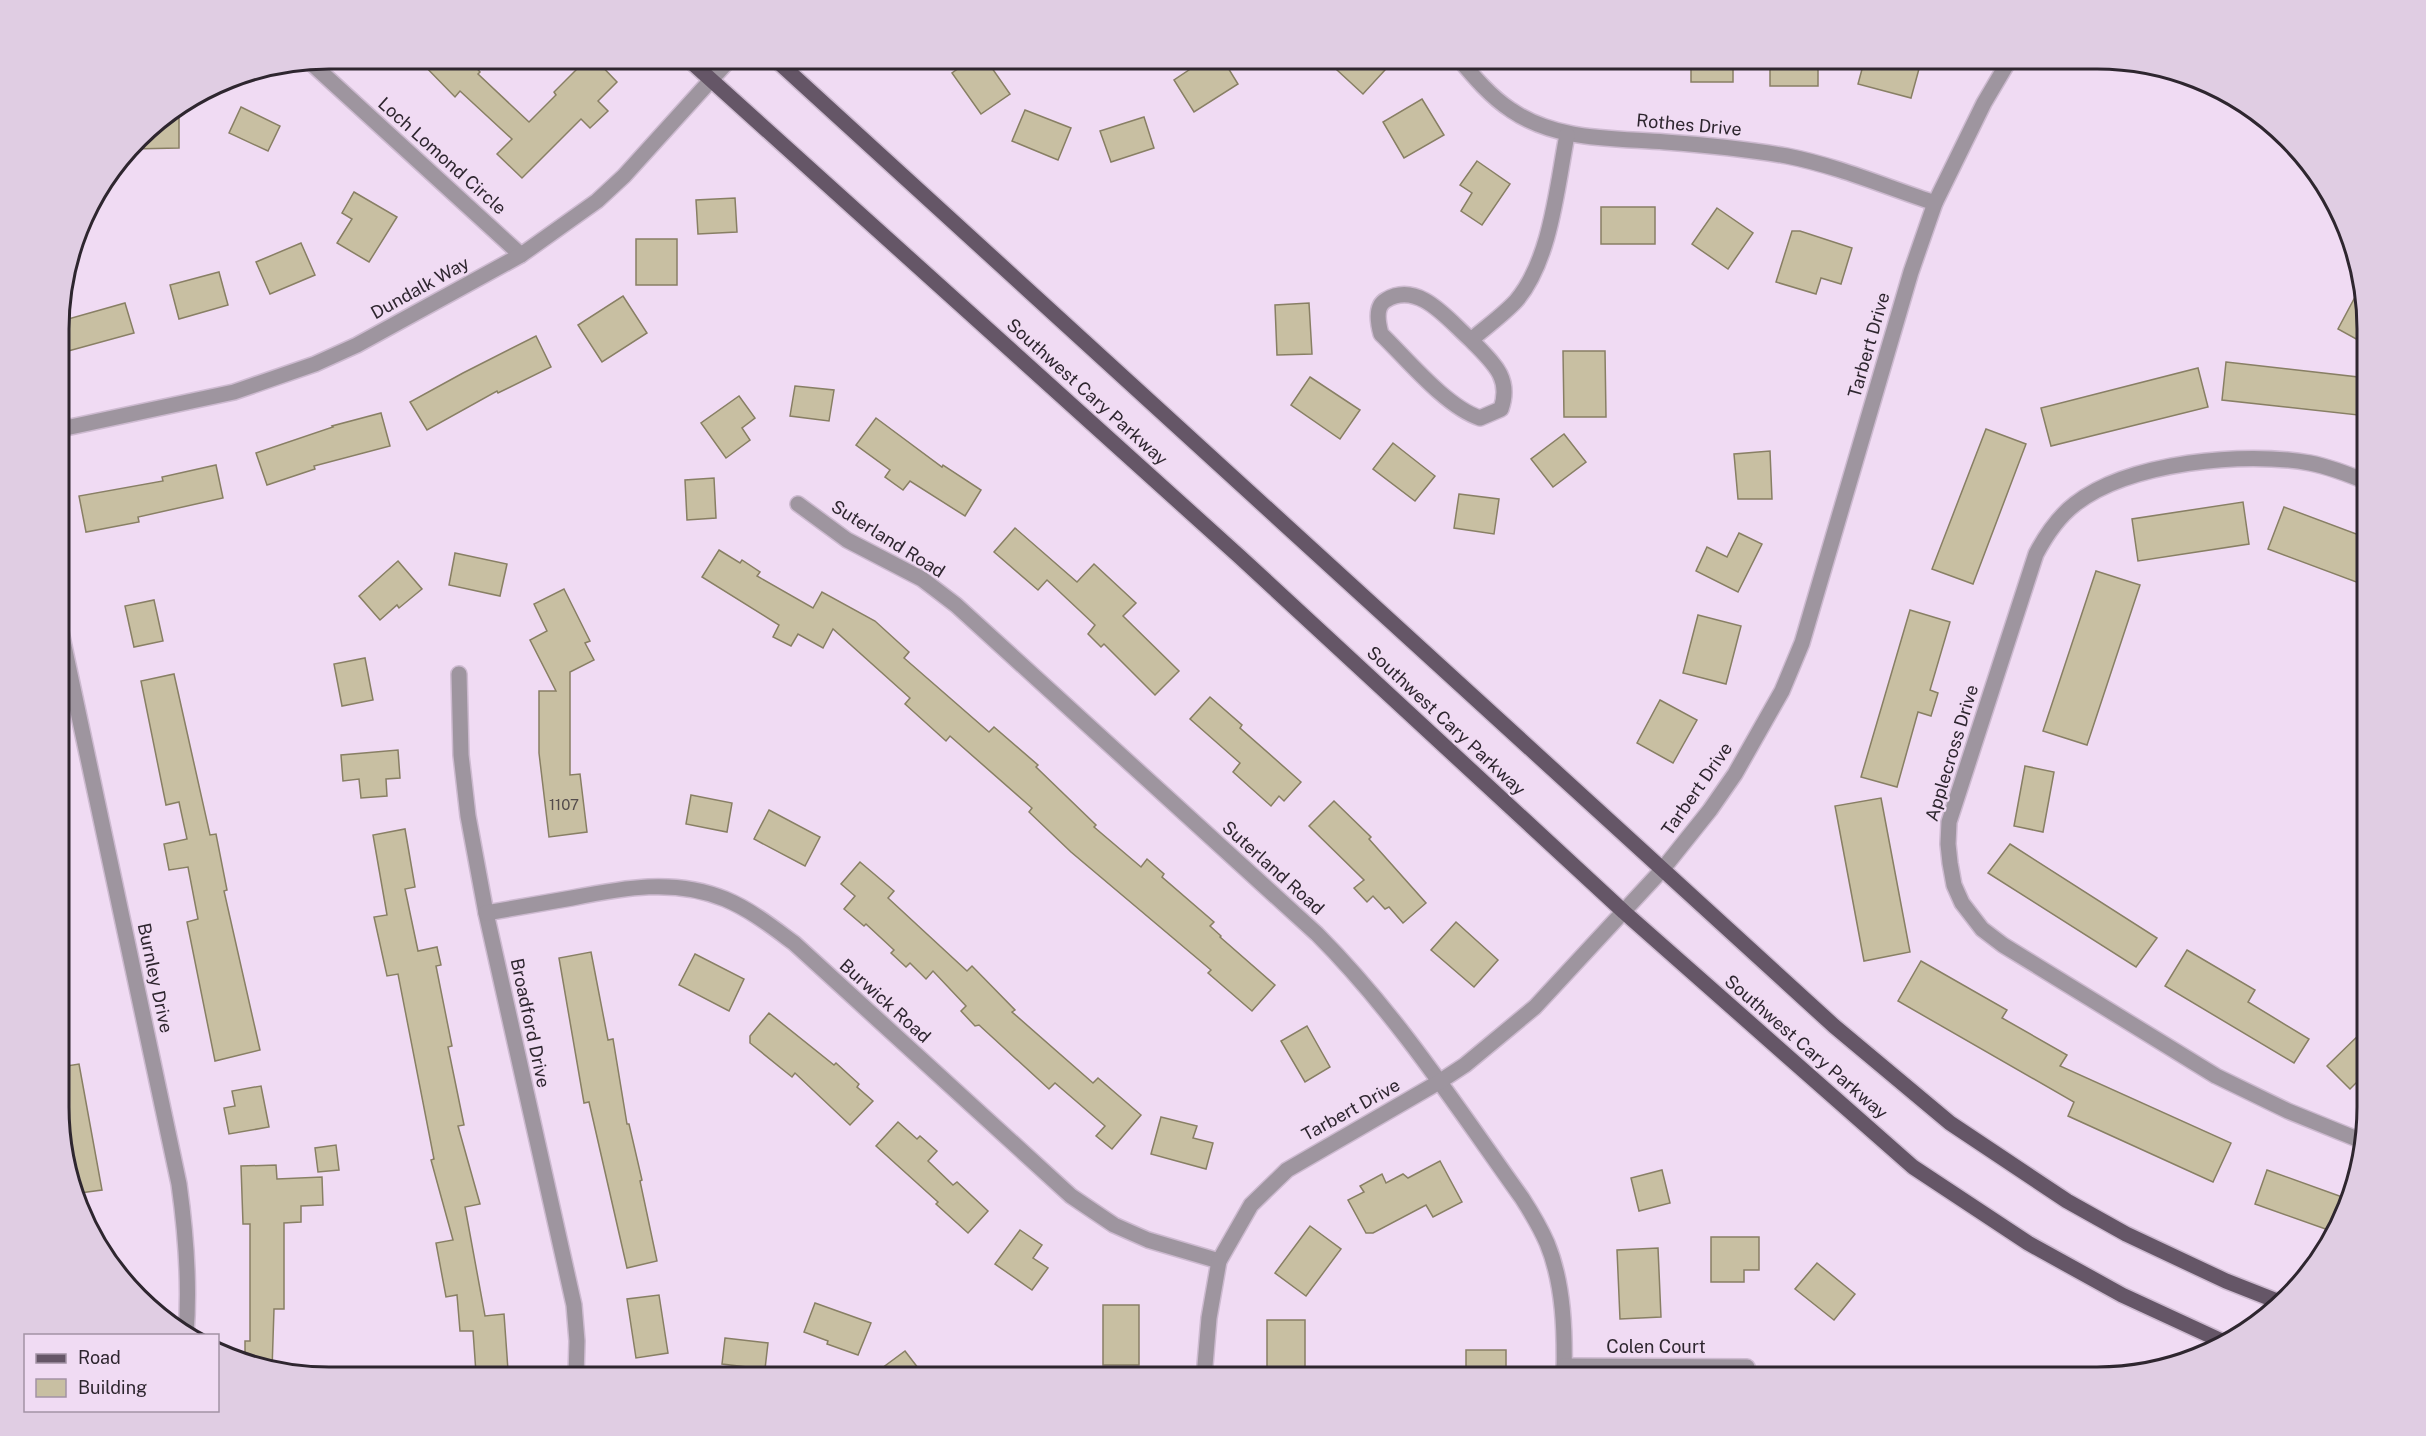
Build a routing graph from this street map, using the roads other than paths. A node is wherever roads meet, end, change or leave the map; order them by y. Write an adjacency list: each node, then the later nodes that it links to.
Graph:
1 (700, 69): 7 (main road, Southwest Cary Parkway)
2 (720, 69): 7 (street, Dundalk Way)
3 (787, 69): 17 (main road, Southwest Cary Parkway)
4 (1470, 69): 8 (street, Rothes Drive)
5 (2004, 69): 9 (street, Tarbert Drive)
6 (318, 70): 10 (street, Loch Lomond Circle)
7 (711, 79): 10 (street, Dundalk Way); 18 (main road, Southwest Cary Parkway)
8 (1567, 135): 9 (street, Rothes Drive); 11 (street)
9 (1935, 202): 17 (street, Tarbert Drive)
10 (521, 255): 12 (street, Dundalk Way)
11 (1471, 340): 11 (street)
12 (69, 427)
13 (2357, 478): 21 (street, Applecross Drive)
14 (798, 504): 20 (street, Suterland Road)
15 (69, 669): 24 (street, Burnley Drive)
16 (459, 674): 19 (street, Broadford Drive)
17 (1662, 870): 18 (street, Tarbert Drive); 23 (main road, Southwest Cary Parkway)
18 (1624, 912): 20 (street, Tarbert Drive); 25 (main road, Southwest Cary Parkway)
19 (486, 913): 22 (street, Burwick Road); 27 (street, Broadford Drive)
20 (1439, 1082): 22 (street, Tarbert Drive); 29 (street, Suterland Road)
21 (2355, 1138)
22 (1219, 1261): 28 (street, Tarbert Drive)
23 (2273, 1299)
24 (187, 1325)
25 (2216, 1338)
26 (1747, 1366): 30 (street, Colen Court)
27 (576, 1367)
28 (1205, 1367)
29 (1564, 1367)
30 (1710, 1367)

